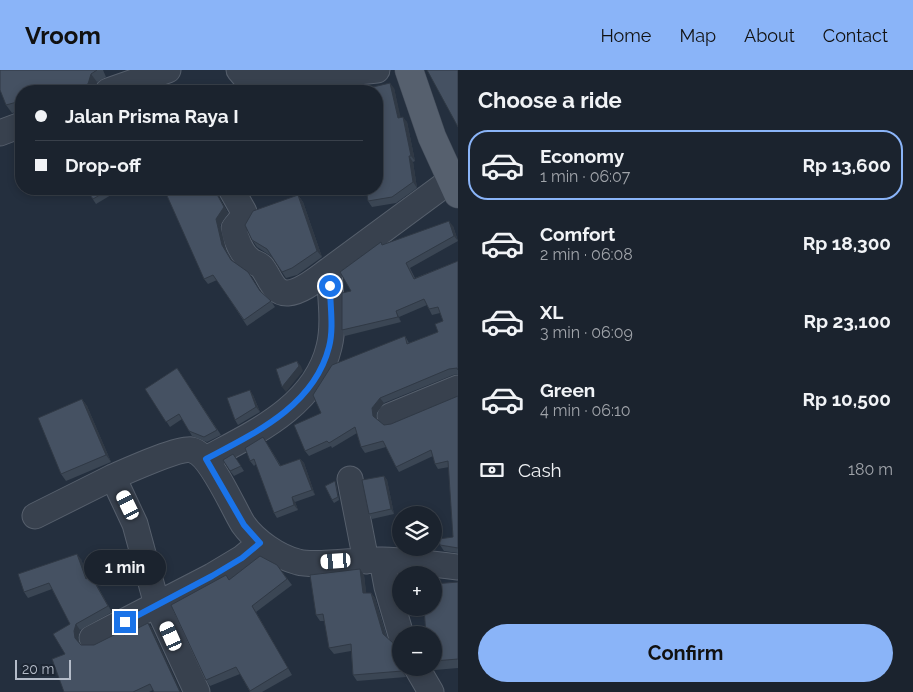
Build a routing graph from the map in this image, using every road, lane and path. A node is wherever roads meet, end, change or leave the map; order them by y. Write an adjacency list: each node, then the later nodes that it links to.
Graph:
1 (168, 70): 5 (street)
2 (377, 70): 4 (street)
3 (409, 70): 8 (main road)
4 (240, 82)
5 (125, 85)
6 (15, 127): 7 (street)
7 (0, 133)
8 (454, 187): 10 (street)
9 (234, 195): 10 (street)
10 (329, 270): 13 (street)
11 (458, 388): 12 (street)
12 (390, 416)
13 (206, 459): 14 (street); 17 (street)
14 (113, 477): 16 (street); 20 (street)
15 (350, 479): 18 (street)
16 (35, 516)
17 (260, 543): 18 (street); 20 (street)
18 (374, 560): 19 (street); 21 (street)
19 (458, 567)
20 (157, 605): 22 (street); 24 (street)
21 (398, 626)
22 (92, 638)
23 (422, 676): 25 (street)
24 (197, 692)
25 (431, 692)

